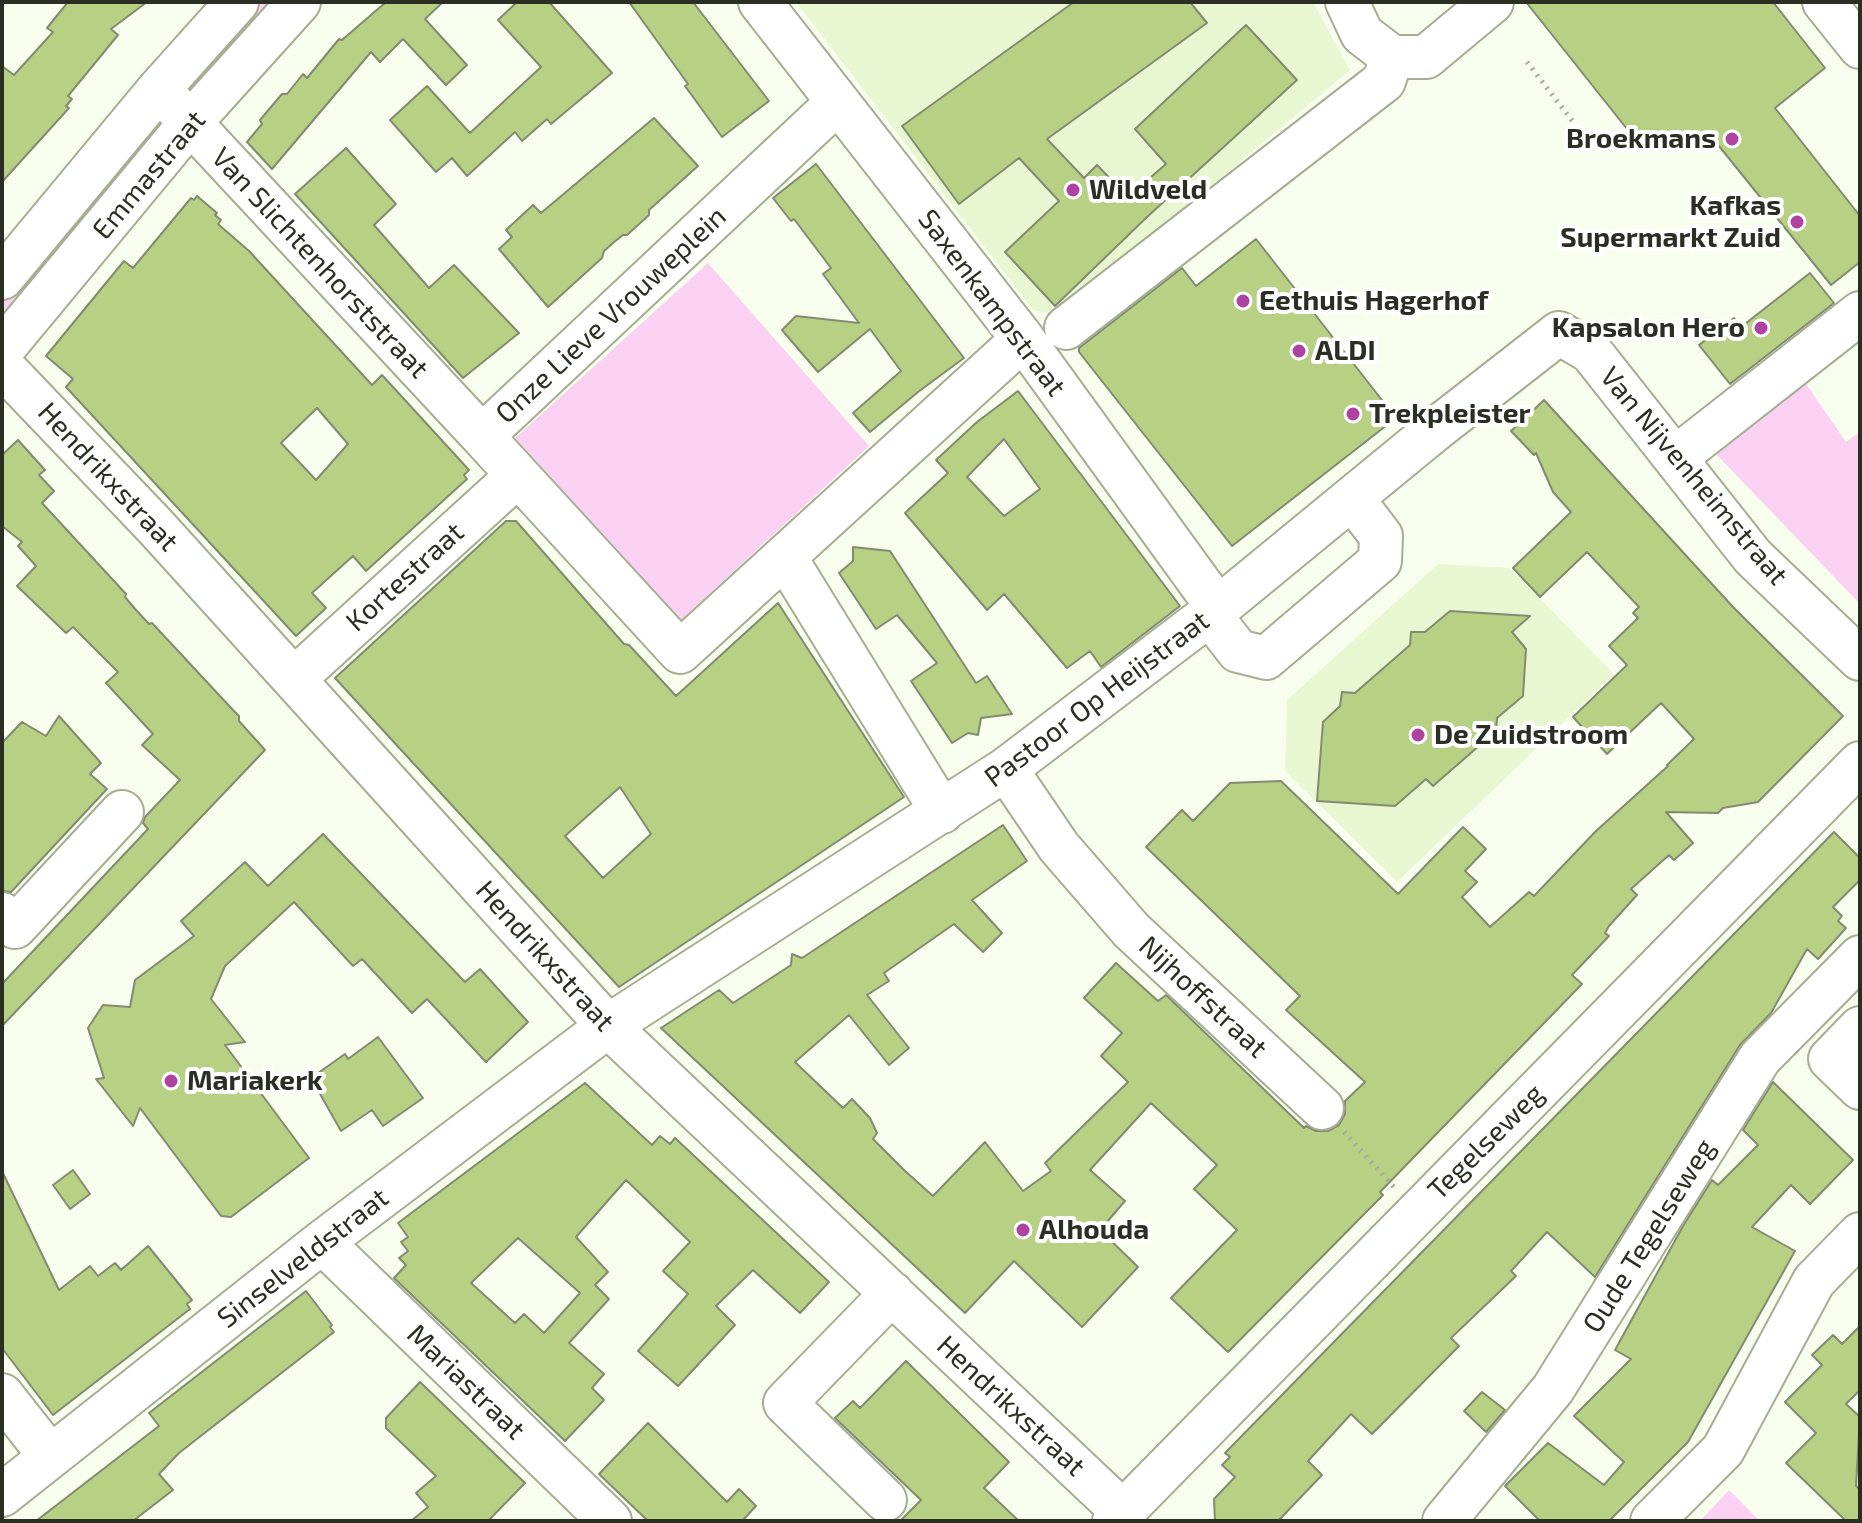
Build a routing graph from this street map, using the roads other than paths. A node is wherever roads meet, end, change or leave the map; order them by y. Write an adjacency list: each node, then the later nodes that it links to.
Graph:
1 (237, 2): 9 (street, Emmastraat)
2 (299, 2): 11 (street, Emmastraat)
3 (760, 2): 10 (street, Saxenkampstraat)
4 (1347, 2): 8 (street)
5 (1492, 2): 8 (street)
6 (1824, 2): 7 (street)
7 (1860, 47)
8 (1392, 57): 14 (street)
9 (159, 89): 11 (street, Van Slichtenhorststraat); 12 (street, Emmastraat)
10 (838, 102): 16 (street, Saxenkampstraat); 19 (street, Onze Lieve Vrouweplein)
11 (190, 123): 17 (street, Emmastraat); 19 (street, Van Slichtenhorststraat)
12 (2, 278)
13 (1860, 313): 20 (street)
14 (1066, 328)
15 (1559, 333): 20 (street, Van Nijvenheimstraat); 22 (street, Pastoor Op Heijstraat)
16 (1023, 339): 23 (street, Onze Lieve Vrouweplein); 24 (street, Saxenkampstraat)
17 (2, 350)
18 (2, 366): 26 (street, Hendrikxstraat)
19 (482, 436): 21 (street, Onze Lieve Vrouweplein)
20 (1675, 458): 25 (street, Van Nijvenheimstraat)
21 (517, 476): 23 (street, Onze Lieve Vrouweplein); 26 (street, Kortestraat)
22 (1352, 498): 24 (street, Pastoor Op Heijstraat); 24 (street, Saxenkampstraat)
23 (785, 557): 30 (street)
24 (1214, 612): 28 (street, Pastoor Op Heijstraat)
25 (1860, 659)
26 (294, 679): 33 (street, Hendrikxstraat)
27 (1860, 763): 44 (street, Tegelseweg)
28 (1006, 769): 30 (street, Pastoor Op Heijstraat); 36 (street, Nijhoffstraat)
29 (122, 812): 31 (street)
30 (942, 812): 33 (street, Pastoor Op Heijstraat)
31 (2, 914)
32 (1859, 961): 46 (street, Oude Tegelseweg)
33 (608, 1026): 38 (street, Sinselveldstraat); 39 (street, Hendrikxstraat)
34 (1860, 1028): 35 (street)
35 (1860, 1088)
36 (1322, 1108)
37 (1860, 1234): 47 (street)
38 (322, 1242): 41 (street, Sinselveldstraat); 45 (street, Mariastraat)
39 (892, 1293): 43 (street); 44 (street, Hendrikxstraat)
40 (2, 1395): 41 (street)
41 (50, 1456): 42 (street, Sinselveldstraat)
42 (2, 1495)
43 (885, 1500)
44 (1118, 1516)
45 (610, 1521)
46 (1444, 1521)
47 (1652, 1521)

